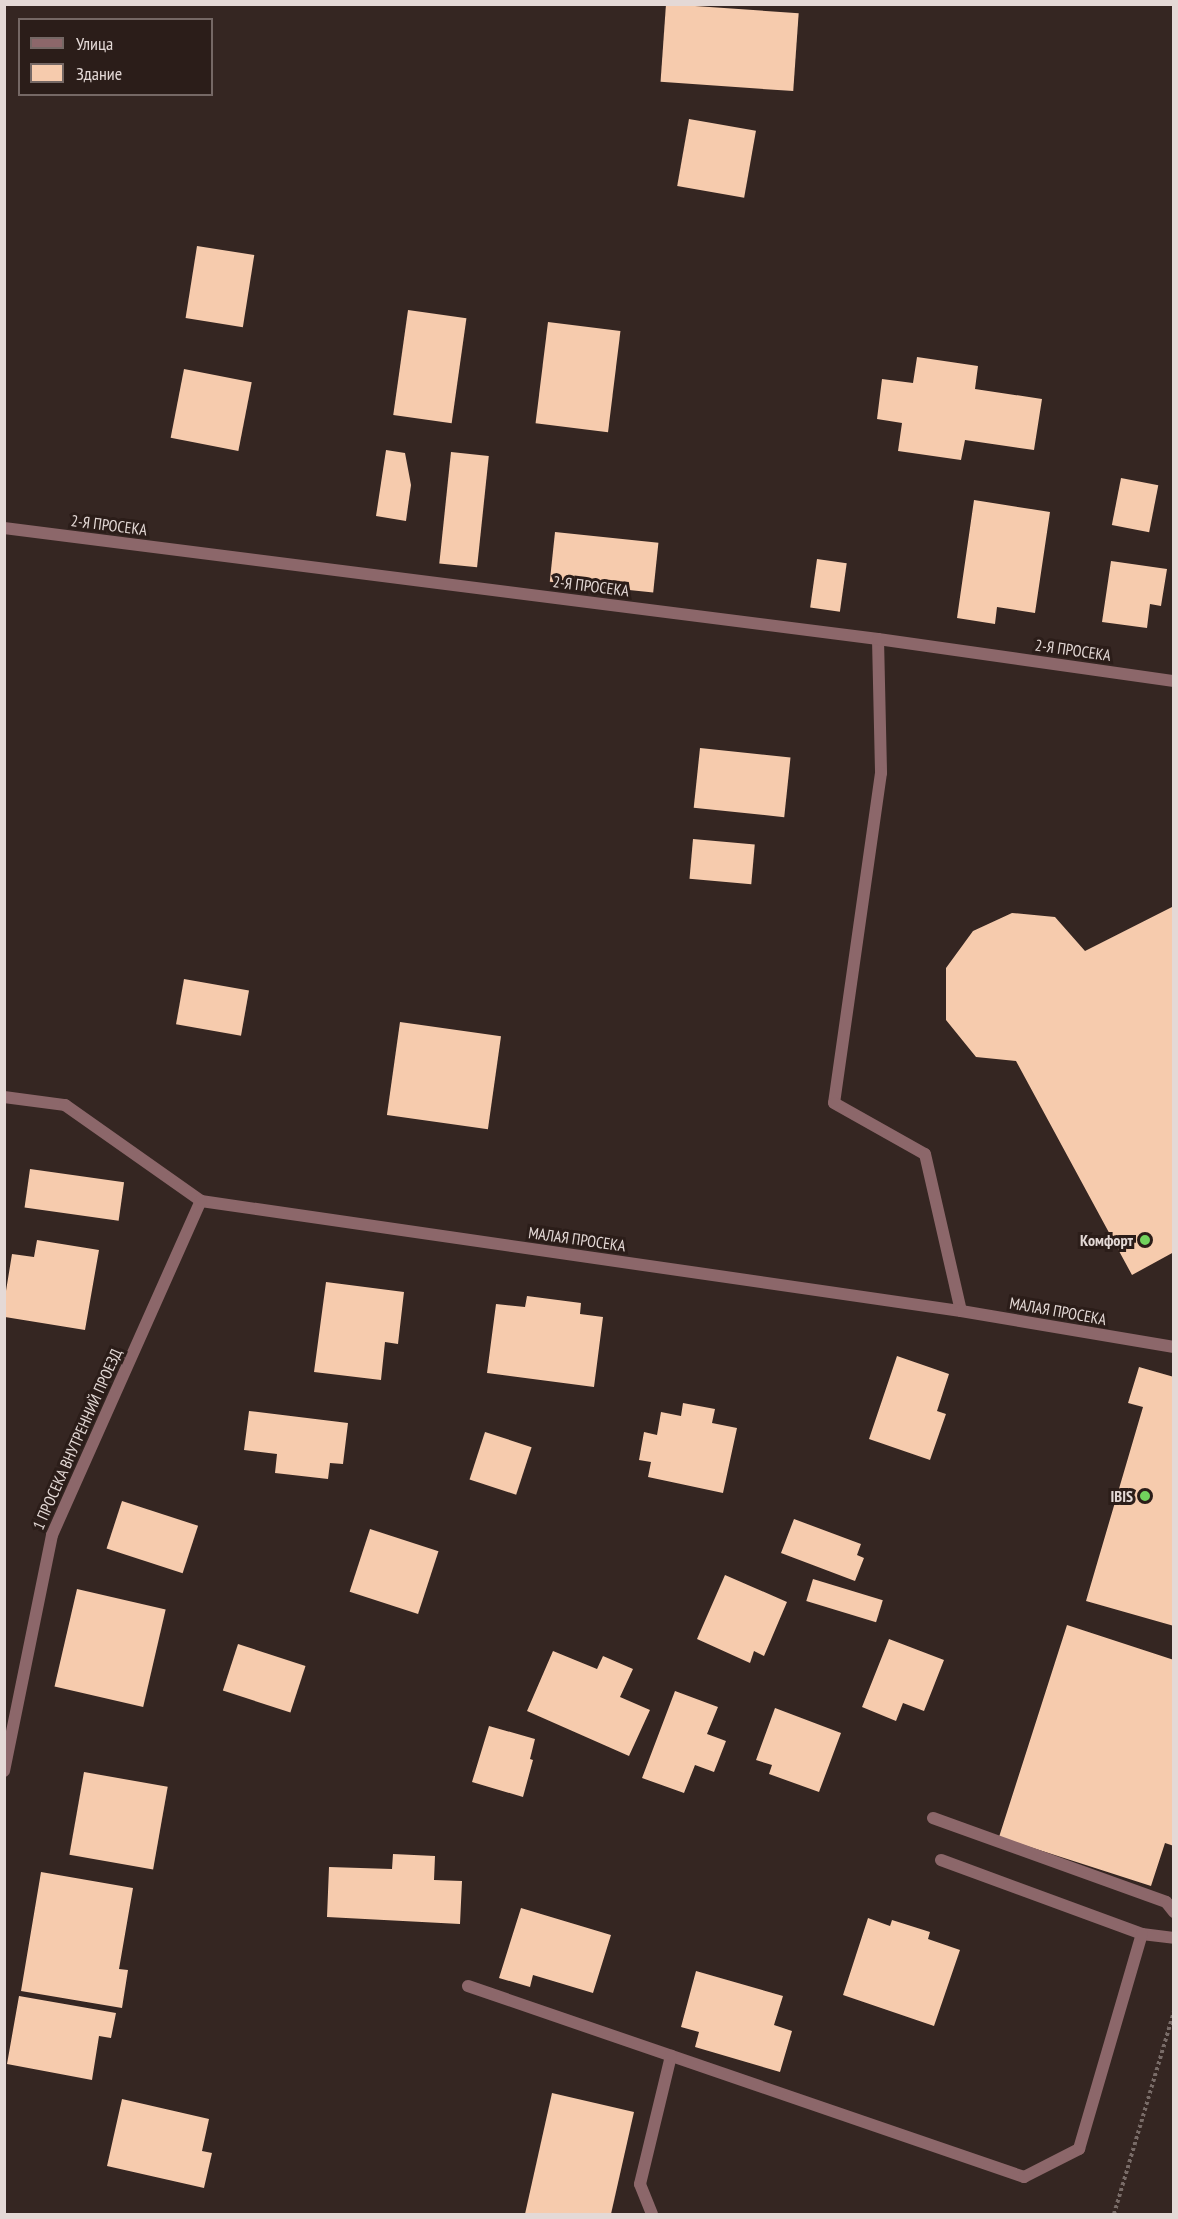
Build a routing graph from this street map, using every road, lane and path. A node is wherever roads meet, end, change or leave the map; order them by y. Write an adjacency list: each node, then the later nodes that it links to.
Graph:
1 (4, 528): 2 (street, 2-Я ПРОСЕКА)
2 (878, 639): 3 (street, 2-Я ПРОСЕКА); 6 (street)
3 (1173, 681)
4 (4, 1097): 5 (street, МАЛАЯ ПРОСЕКА)
5 (201, 1201): 6 (street, МАЛАЯ ПРОСЕКА); 8 (street, 1 ПРОСЕКА ВНУТРЕННИЙ ПРОЕЗД)
6 (961, 1311): 7 (street, МАЛАЯ ПРОСЕКА)
7 (1173, 1347)
8 (4, 1771)
9 (933, 1818): 11 (street)
10 (941, 1860): 12 (street)
11 (1173, 1912)
12 (1142, 1934): 13 (street); 16 (street)
13 (1173, 1938)
14 (468, 1986): 16 (street)
15 (1173, 2012): 18 (path)
16 (671, 2056): 17 (street)
17 (652, 2214)
18 (1113, 2214)

